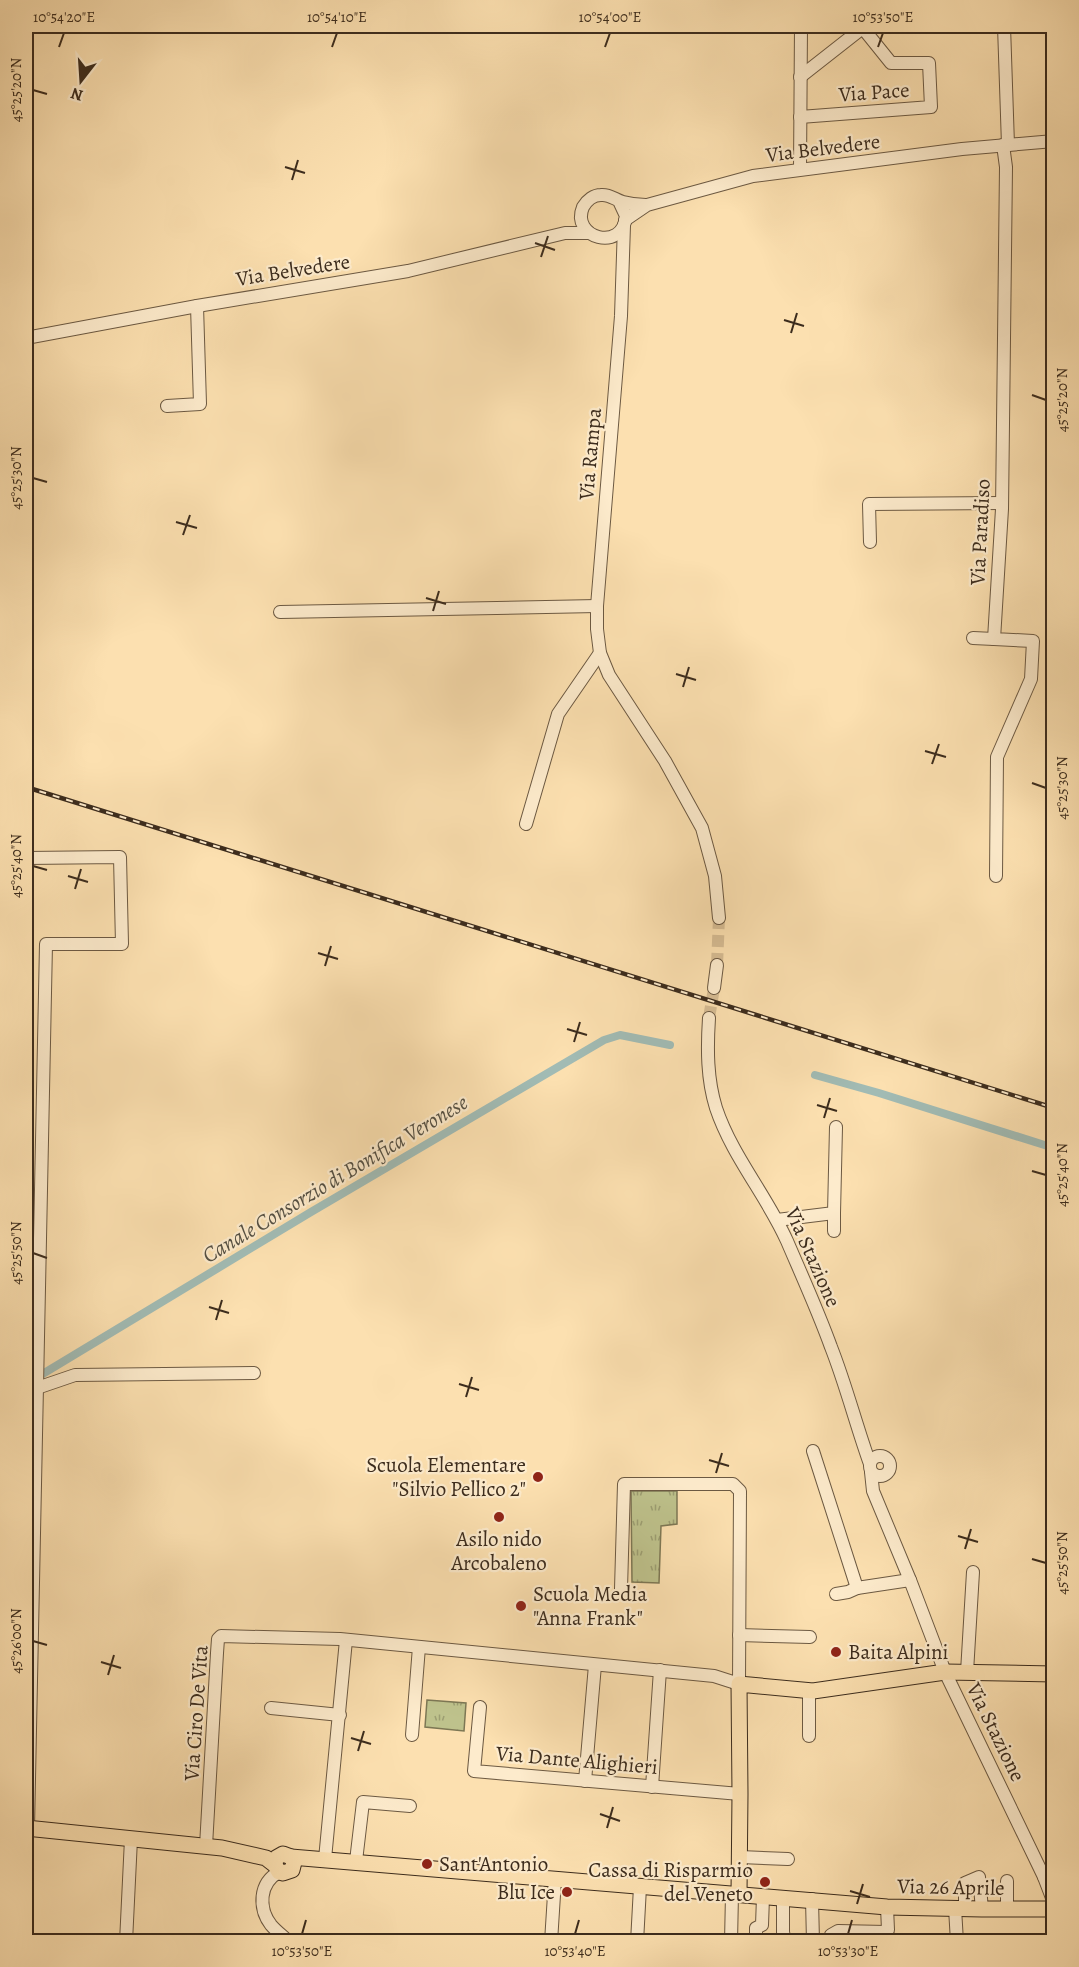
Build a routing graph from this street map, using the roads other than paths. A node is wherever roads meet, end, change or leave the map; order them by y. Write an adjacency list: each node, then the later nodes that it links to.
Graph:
1 (801, 26): 4 (street)
2 (863, 26): 4 (street); 5 (street, Via Pace)
3 (1004, 26): 7 (street, Via Paradiso)
4 (800, 78): 5 (street)
5 (800, 117): 8 (street)
6 (1053, 141): 7 (street, Via Belvedere)
7 (1005, 145): 8 (street, Via Belvedere); 20 (street, Via Paradiso)
8 (800, 169): 10 (street, Via Belvedere)
9 (619, 201): 10 (street, Via Belvedere); 11 (street, Via Belvedere); 12 (street)
10 (647, 205): 12 (street, Via Belvedere)
11 (581, 216): 13 (street, Via Belvedere); 14 (street)
12 (625, 223): 15 (street, Via Belvedere); 16 (street, Via Rampa)
13 (565, 233): 14 (street, Via Belvedere); 17 (street, Via Belvedere)
14 (589, 233): 15 (street, Via Belvedere)
15 (604, 238): 16 (street)
16 (622, 258): 22 (street, Via Rampa)
17 (197, 306): 18 (street, Via Belvedere); 19 (street)
18 (26, 338)
19 (167, 406)
20 (1002, 503): 21 (street); 25 (street, Via Paradiso)
21 (870, 542)
22 (597, 606): 23 (street); 26 (street, Via Rampa)
23 (280, 612)
24 (973, 638): 25 (street)
25 (994, 639): 29 (street)
26 (600, 653): 27 (street); 30 (street, Via Rampa)
27 (526, 824)
28 (26, 858): 39 (street)
29 (996, 876)
30 (719, 918)
31 (717, 965): 32 (street)
32 (714, 988)
33 (709, 1018): 36 (street, Via Stazione)
34 (836, 1127): 35 (street)
35 (834, 1213): 36 (street); 37 (street)
36 (777, 1220): 40 (street, Via Stazione)
37 (834, 1231)
38 (254, 1372): 39 (street)
39 (37, 1388): 71 (street)
40 (858, 1427): 42 (street, Via Stazione); 43 (street, Via Stazione)
41 (813, 1451): 48 (street)
42 (880, 1456): 43 (street); 44 (street, Via Stazione)
43 (870, 1468): 44 (street); 45 (street, Via Stazione)
44 (886, 1475): 45 (street, Via Stazione)
45 (881, 1509): 47 (street, Via Stazione)
46 (973, 1572): 58 (street)
47 (910, 1580): 48 (street); 57 (street, Via Stazione)
48 (857, 1588): 50 (street)
49 (621, 1589): 51 (street)
50 (837, 1594)
51 (739, 1635): 52 (street); 60 (street)
52 (810, 1637)
53 (346, 1641): 54 (street); 64 (street); 73 (street, Via Ciro De Vita)
54 (418, 1647): 55 (street); 65 (street)
55 (595, 1665): 56 (street); 67 (street)
56 (660, 1670): 60 (street); 68 (street)
57 (945, 1672): 58 (main road); 61 (main road); 79 (street, Via Stazione)
58 (968, 1672): 59 (main road)
59 (1053, 1674)
60 (739, 1684): 61 (main road); 69 (main road)
61 (809, 1690): 66 (street)
62 (480, 1707): 67 (street, Via Dante Alighieri)
63 (271, 1708): 64 (street)
64 (340, 1715): 75 (street)
65 (412, 1735)
66 (809, 1736)
67 (585, 1780): 68 (street, Via Dante Alighieri)
68 (652, 1786): 69 (street, Via Dante Alighieri)
69 (740, 1794): 74 (main road)
70 (410, 1806): 77 (street)
71 (27, 1828): 72 (main road)
72 (131, 1839): 73 (main road); 94 (street)
73 (206, 1846): 78 (main road)
74 (740, 1857): 76 (street); 83 (main road)
75 (323, 1858): 77 (main road, Via 26 Aprile); 78 (main road)
76 (788, 1859)
77 (356, 1861): 80 (main road, Via 26 Aprile)
78 (284, 1863): 95 (street)
79 (1049, 1873): 87 (street, Via Stazione)
80 (555, 1879): 82 (main road, Via 26 Aprile); 96 (street)
81 (1007, 1881): 90 (street)
82 (640, 1887): 83 (main road, Via 26 Aprile); 97 (street)
83 (735, 1894): 84 (main road, Via 26 Aprile); 98 (street)
84 (763, 1897): 85 (main road, Via 26 Aprile); 99 (street)
85 (783, 1898): 86 (main road, Via 26 Aprile); 100 (street)
86 (812, 1899): 88 (main road, Via 26 Aprile); 101 (street)
87 (1053, 1904)
88 (887, 1907): 89 (main road, Via 26 Aprile); 93 (street)
89 (960, 1908): 92 (main road, Via 26 Aprile); 92 (street); 103 (street)
90 (1007, 1908): 91 (main road, Via 26 Aprile); 92 (main road, Via 26 Aprile)
91 (1053, 1909)
92 (982, 1910)
93 (889, 1936): 102 (street)
94 (126, 1941)
95 (289, 1941)
96 (550, 1941)
97 (637, 1941)
98 (731, 1941)
99 (756, 1941)
100 (785, 1941)
101 (813, 1941)
102 (831, 1941)
103 (957, 1941)

